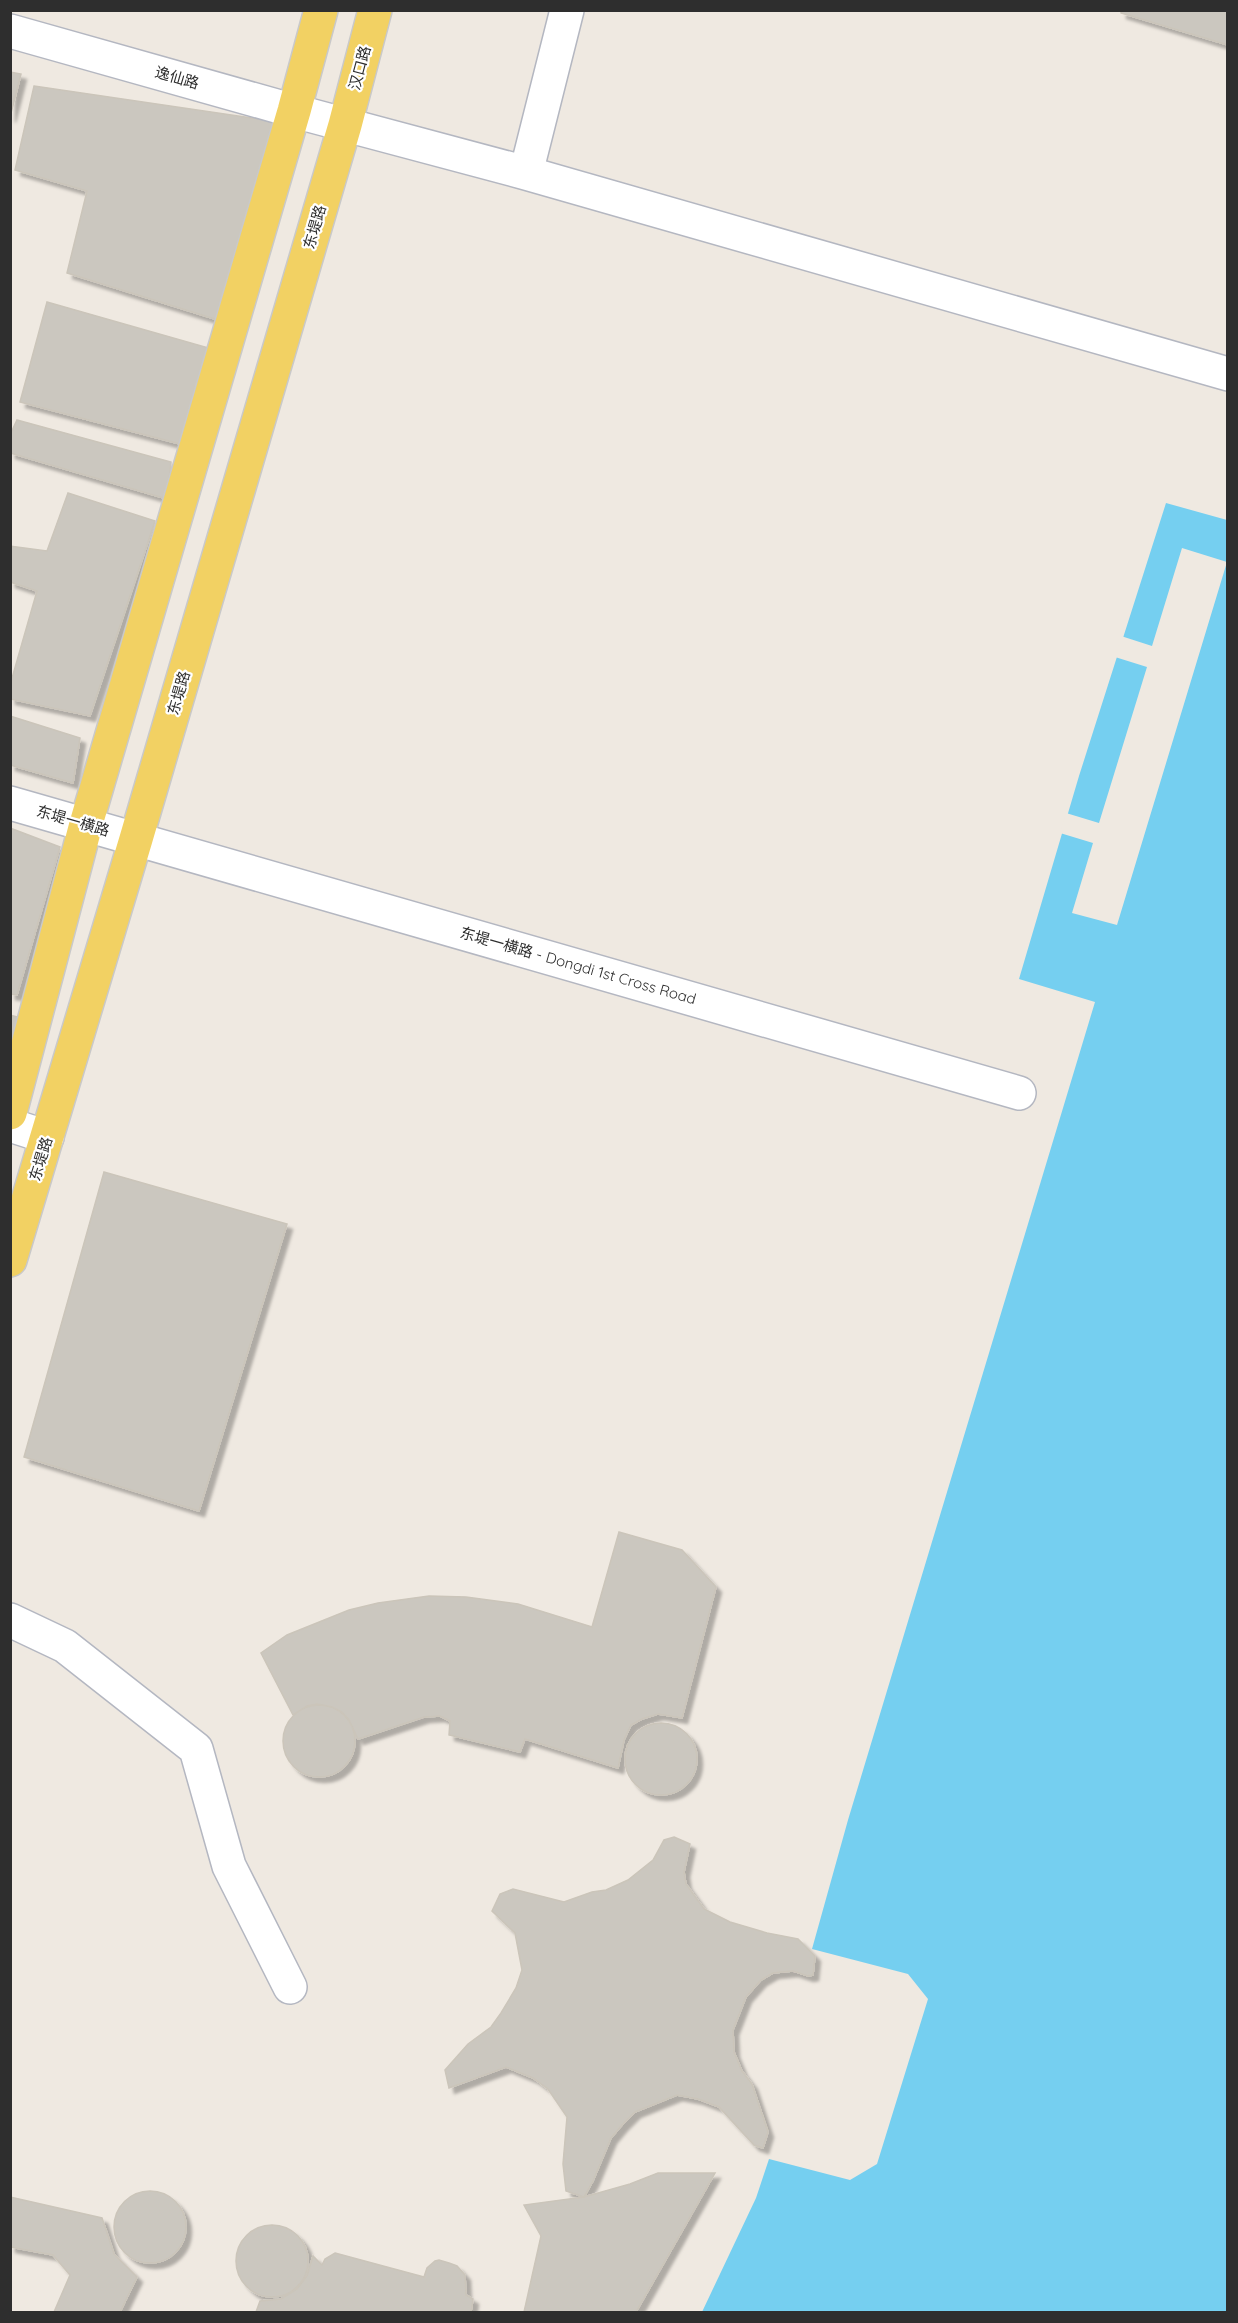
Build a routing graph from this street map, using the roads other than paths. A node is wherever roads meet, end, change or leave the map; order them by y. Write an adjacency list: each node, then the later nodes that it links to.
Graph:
1 (321, 10): 5 (main road)
2 (375, 10): 6 (main road, 汉口路)
3 (567, 10): 7 (street)
4 (10, 31): 5 (street, 逸仙路)
5 (294, 111): 6 (street, 逸仙路); 10 (main road)
6 (345, 125): 7 (street, 逸仙路); 11 (main road, 东堤路)
7 (526, 173): 8 (street, 逸仙路)
8 (1227, 374)
9 (10, 803): 10 (street, 东堤一横路)
10 (86, 824): 11 (street, 东堤一横路); 13 (main road)
11 (136, 839): 12 (street, 东堤一横路 - Dongdi 1st Cross Road); 15 (main road, 东堤路)
12 (1019, 1093)
13 (10, 1113)
14 (10, 1125): 15 (street)
15 (47, 1137): 16 (main road, 东堤路)
16 (10, 1260)
17 (10, 1620): 18 (street)
18 (290, 1987)

